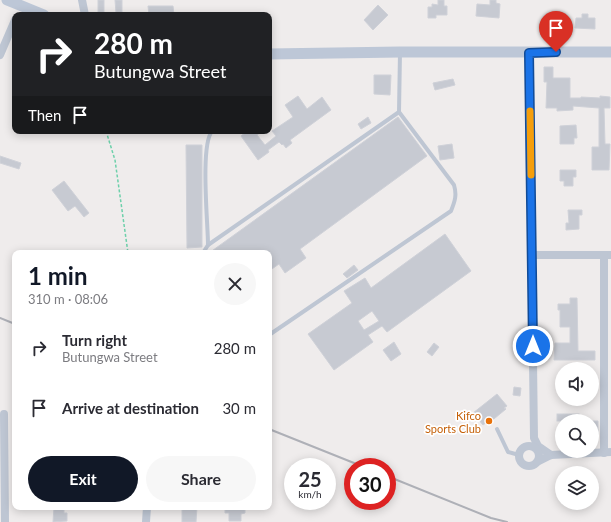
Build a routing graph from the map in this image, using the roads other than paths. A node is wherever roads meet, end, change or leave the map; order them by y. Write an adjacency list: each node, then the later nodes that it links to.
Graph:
1 (7, 0): 3 (main road)
2 (82, 0): 5 (street)
3 (19, 10): 4 (main road)
4 (29, 12)
5 (84, 12)
6 (12, 27): 11 (street)
7 (400, 52): 9 (main road); 10 (main road); 12 (lane)
8 (611, 52): 9 (main road)
9 (529, 53): 16 (street)
10 (272, 54)
11 (0, 55)
12 (400, 112): 14 (lane); 18 (lane)
13 (210, 134): 14 (lane)
14 (208, 245): 15 (lane)
15 (205, 250)
16 (533, 255): 17 (street); 21 (street)
17 (608, 255): 22 (street)
18 (272, 333)
19 (4, 414): 27 (street)
20 (497, 429): 24 (lane)
21 (531, 444): 23 (street); 24 (street); 25 (street)
22 (608, 452): 23 (street)
23 (551, 455): 25 (street)
24 (519, 456): 25 (street)
25 (537, 462)
26 (147, 510): 28 (street)
27 (5, 522)
28 (146, 522)

